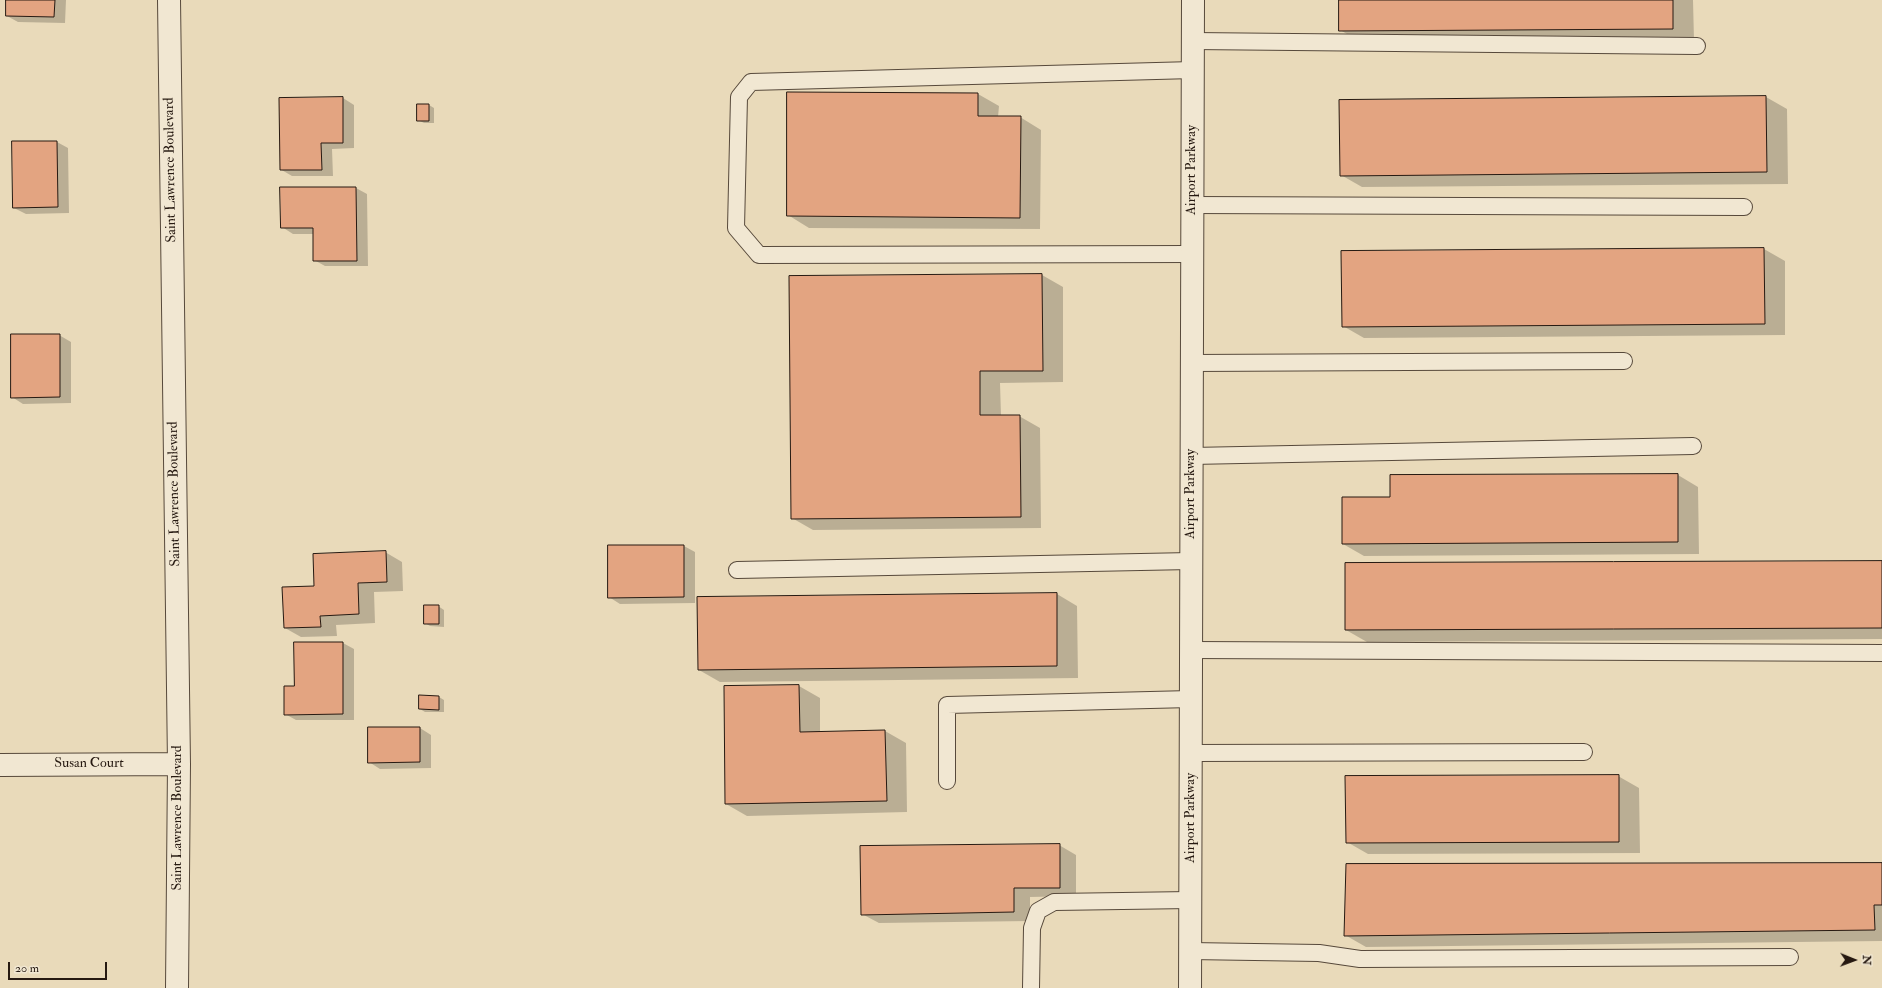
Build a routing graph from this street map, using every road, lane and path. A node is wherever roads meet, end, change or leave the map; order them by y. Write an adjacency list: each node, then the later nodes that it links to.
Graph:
1 (169, 0): 20 (street, Saint Lawrence Boulevard)
2 (1193, 0): 3 (street, Airport Parkway)
3 (1193, 42): 4 (lane); 5 (street, Airport Parkway)
4 (1697, 46)
5 (1193, 70): 6 (street, Airport Parkway); 8 (lane)
6 (1192, 205): 7 (lane); 8 (street, Airport Parkway)
7 (1744, 207)
8 (1192, 254): 10 (street, Airport Parkway)
9 (1624, 361): 10 (lane)
10 (1192, 363): 12 (street, Airport Parkway)
11 (1693, 446): 12 (lane)
12 (1191, 456): 13 (street, Airport Parkway)
13 (1191, 561): 14 (lane); 15 (street, Airport Parkway)
14 (737, 570)
15 (1191, 650): 16 (lane); 17 (street, Airport Parkway)
16 (1882, 653)
17 (1191, 699): 19 (street, Airport Parkway); 22 (lane)
18 (1584, 752): 19 (lane)
19 (1191, 753): 23 (street, Airport Parkway)
20 (179, 764): 21 (street, Susan Court); 26 (street, Saint Lawrence Boulevard)
21 (0, 765)
22 (947, 781)
23 (1190, 900): 24 (street, Airport Parkway); 27 (lane)
24 (1190, 951): 25 (lane); 28 (street, Airport Parkway)
25 (1790, 957)
26 (177, 988)
27 (1031, 988)
28 (1190, 988)

